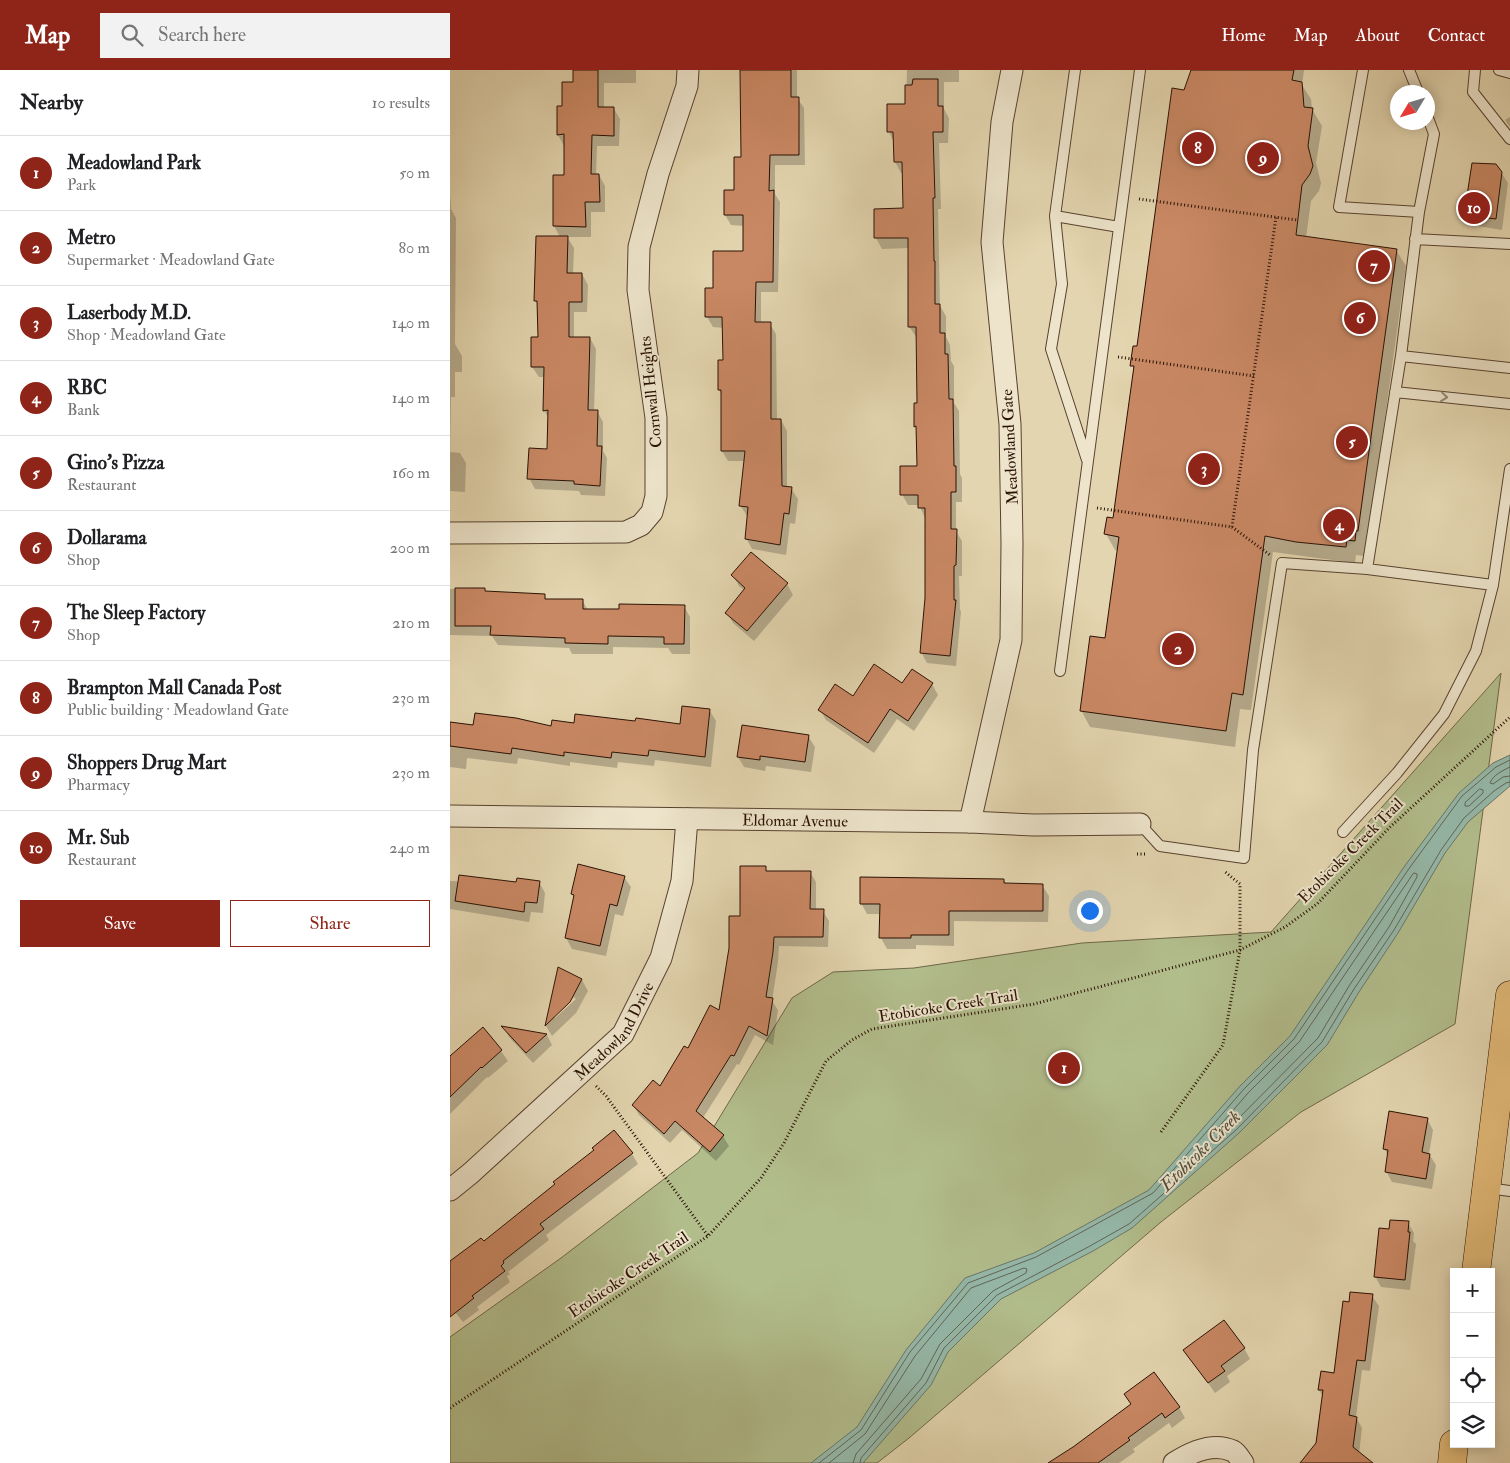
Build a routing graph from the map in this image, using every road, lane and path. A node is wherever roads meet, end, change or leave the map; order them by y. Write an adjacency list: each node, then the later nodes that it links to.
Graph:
1 (688, 70): 31 (street, Cornwall Heights)
2 (1012, 70): 39 (street, Meadowland Gate)
3 (1074, 70): 15 (lane)
4 (1140, 70): 13 (lane)
5 (1363, 70): 14 (lane)
6 (1409, 70): 10 (lane)
7 (1475, 70): 12 (lane)
8 (1499, 70): 9 (lane)
9 (1510, 73)
10 (1415, 85)
11 (1432, 130): 14 (lane)
12 (1510, 139)
13 (1123, 197): 16 (path); 18 (lane)
14 (1419, 212): 19 (lane)
15 (1055, 216): 18 (lane); 27 (lane)
16 (1276, 217): 17 (path); 24 (path)
17 (1297, 220)
18 (1119, 226): 21 (lane)
19 (1415, 239): 20 (lane); 22 (lane)
20 (1510, 244)
21 (1102, 355): 24 (path); 27 (lane)
22 (1401, 356): 23 (lane); 25 (lane)
23 (1510, 368)
24 (1254, 376): 30 (path)
25 (1396, 392): 26 (lane, one-way to 26); 33 (lane)
26 (1510, 404)
27 (1088, 464): 29 (lane)
28 (1510, 469): 34 (lane)
29 (1082, 506): 30 (path); 35 (lane)
30 (1232, 527): 32 (path)
31 (450, 533)
32 (1282, 563): 33 (lane); 40 (lane)
33 (1367, 569): 34 (lane)
34 (1493, 585): 41 (lane)
35 (1060, 671)
36 (1510, 717): 45 (path, Etobicoke Creek Trail)
37 (450, 816): 38 (street, Eldomar Avenue)
38 (686, 819): 39 (street, Eldomar Avenue); 47 (street, Meadowland Drive)
39 (970, 822): 40 (street, Eldomar Avenue)
40 (1140, 824)
41 (1343, 832)
42 (1137, 854): 43 (path)
43 (1146, 854)
44 (1218, 866): 45 (path)
45 (1240, 950): 48 (path); 51 (path, Etobicoke Creek Trail)
46 (1510, 995): 49 (main road)
47 (581, 1072): 50 (street, Meadowland Drive); 51 (path)
48 (1161, 1132)
49 (1499, 1189): 52 (main road)
50 (450, 1190)
51 (708, 1236): 53 (path, Etobicoke Creek Trail)
52 (1477, 1268)
53 (450, 1408)
54 (1454, 1448): 57 (main road)
55 (1174, 1463): 56 (street)
56 (1243, 1463)
57 (1452, 1463)

